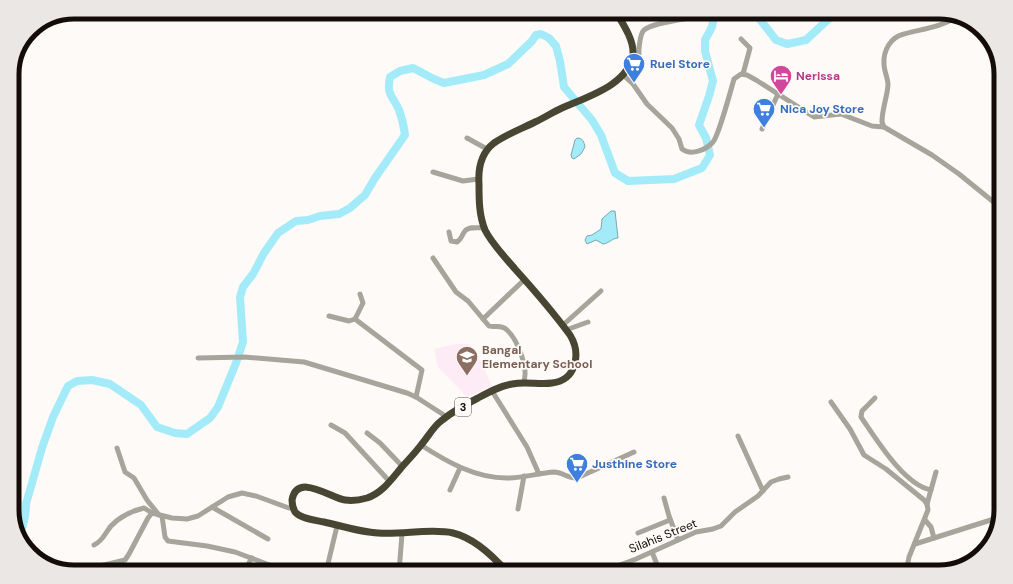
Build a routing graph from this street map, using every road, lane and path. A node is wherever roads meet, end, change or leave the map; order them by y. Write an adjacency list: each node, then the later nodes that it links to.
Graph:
1 (620, 19): 6 (highway)
2 (685, 19): 7 (street)
3 (951, 20): 9 (street)
4 (741, 39): 5 (street)
5 (743, 74): 7 (street); 8 (street)
6 (622, 75): 7 (street); 12 (highway)
7 (630, 80)
8 (778, 94): 9 (street); 10 (street)
9 (884, 127): 15 (street)
10 (762, 129)
11 (467, 138): 12 (street)
12 (487, 149): 14 (highway, 3)
13 (433, 172): 14 (street)
14 (478, 179): 16 (highway, 3)
15 (994, 202)
16 (485, 228): 17 (street); 19 (highway, 3)
17 (449, 232)
18 (433, 258): 24 (street)
19 (524, 280): 24 (street); 26 (highway, 3)
20 (601, 291): 26 (street)
21 (360, 294): 23 (street)
22 (329, 316): 23 (street)
23 (355, 319): 30 (street)
24 (483, 319): 28 (street)
25 (588, 322): 26 (street)
26 (565, 327): 28 (highway, 3)
27 (198, 358): 30 (street)
28 (523, 382): 29 (highway, 3)
29 (492, 391): 33 (highway, 3); 43 (street)
30 (416, 398): 33 (street)
31 (875, 398): 48 (street)
32 (831, 402): 51 (street)
33 (447, 417): 37 (highway, 3)
34 (331, 425): 46 (street)
35 (367, 433): 40 (street)
36 (738, 436): 49 (street)
37 (421, 445): 40 (highway, 3); 41 (street)
38 (117, 448): 56 (street)
39 (634, 452): 43 (street)
40 (402, 466): 46 (highway, 3)
41 (460, 468): 44 (street); 47 (street)
42 (936, 472): 48 (street)
43 (539, 474): 44 (street)
44 (524, 476): 54 (street)
45 (788, 477): 49 (street, Silahis Street)
46 (390, 482): 53 (highway, 3)
47 (450, 490)
48 (931, 490): 51 (street)
49 (763, 491): 65 (street, Silahis Street)
50 (664, 498): 58 (street)
51 (927, 504): 59 (street)
52 (212, 507): 53 (street); 56 (street); 64 (street)
53 (293, 508): 60 (highway)
54 (518, 509)
55 (152, 513): 56 (street); 67 (street); 70 (street)
56 (160, 515): 69 (street)
57 (994, 519): 63 (street)
58 (670, 520): 61 (street); 65 (street)
59 (925, 520): 63 (street); 66 (street)
60 (337, 526): 62 (highway); 73 (street)
61 (638, 533)
62 (402, 534): 74 (street); 75 (highway)
63 (934, 538): 66 (street)
64 (268, 539)
65 (678, 540): 68 (street, Silahis Street)
66 (915, 544): 78 (street)
67 (94, 545)
68 (652, 552): 76 (street, Silahis Street); 77 (street)
69 (252, 558): 71 (street); 72 (street)
70 (104, 565)
71 (248, 565)
72 (270, 565)
73 (328, 565)
74 (400, 565)
75 (500, 565)
76 (619, 565)
77 (657, 565)
78 (907, 565)

